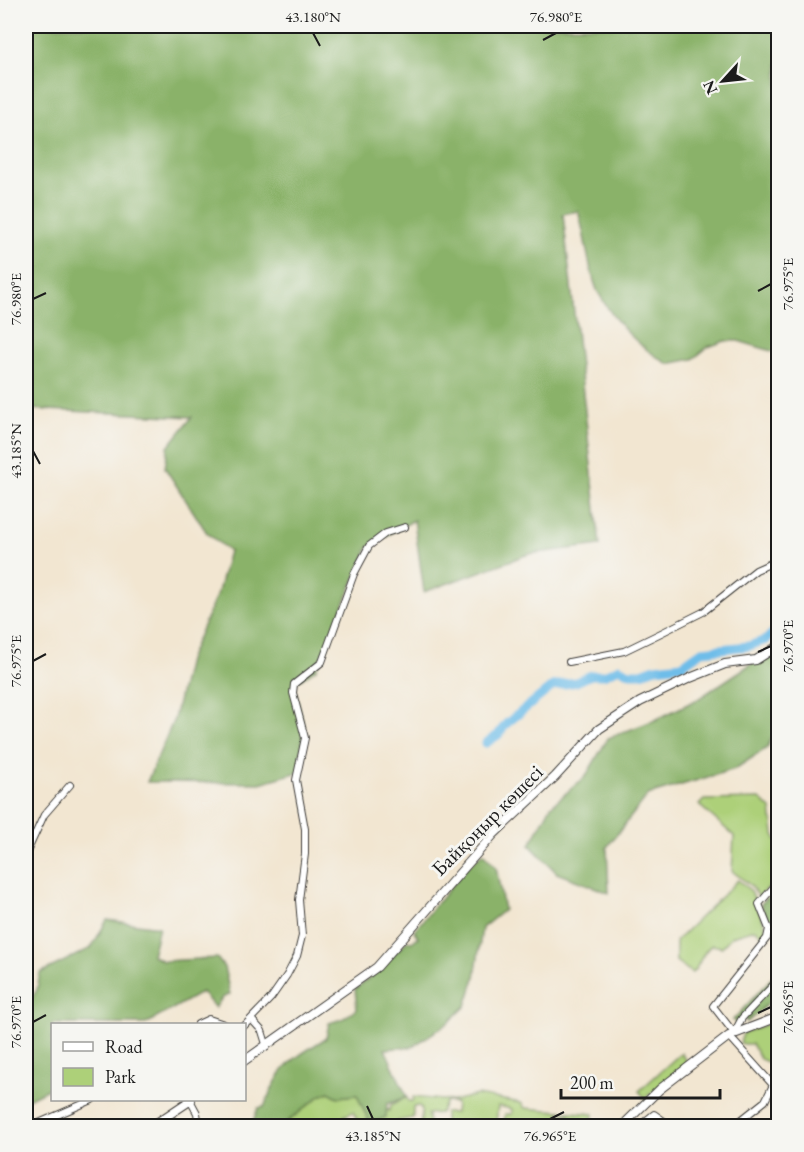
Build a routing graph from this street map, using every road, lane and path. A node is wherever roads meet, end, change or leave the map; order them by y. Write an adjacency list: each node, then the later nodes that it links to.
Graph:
1 (405, 527): 10 (street)
2 (777, 562): 4 (street)
3 (778, 646): 15 (street, Байқоңыр көшесі)
4 (569, 662)
5 (70, 785): 6 (street)
6 (26, 854)
7 (778, 882): 14 (street)
8 (778, 980): 14 (street)
9 (778, 1017): 14 (street)
10 (252, 1020): 13 (street); 15 (street)
11 (201, 1023): 12 (street)
12 (220, 1023)
13 (246, 1025)
14 (731, 1035): 20 (street); 28 (street)
15 (266, 1044): 16 (street, Байқоңыр көшесі)
16 (246, 1059)
17 (90, 1101): 21 (street)
18 (190, 1101): 22 (street)
19 (191, 1101): 23 (street)
20 (741, 1120)
21 (32, 1126)
22 (152, 1126)
23 (199, 1126)
24 (490, 1126): 25 (street)
25 (517, 1126)
26 (569, 1126): 27 (street)
27 (609, 1126)
28 (623, 1126)
29 (639, 1126): 30 (street)
30 (671, 1126)

